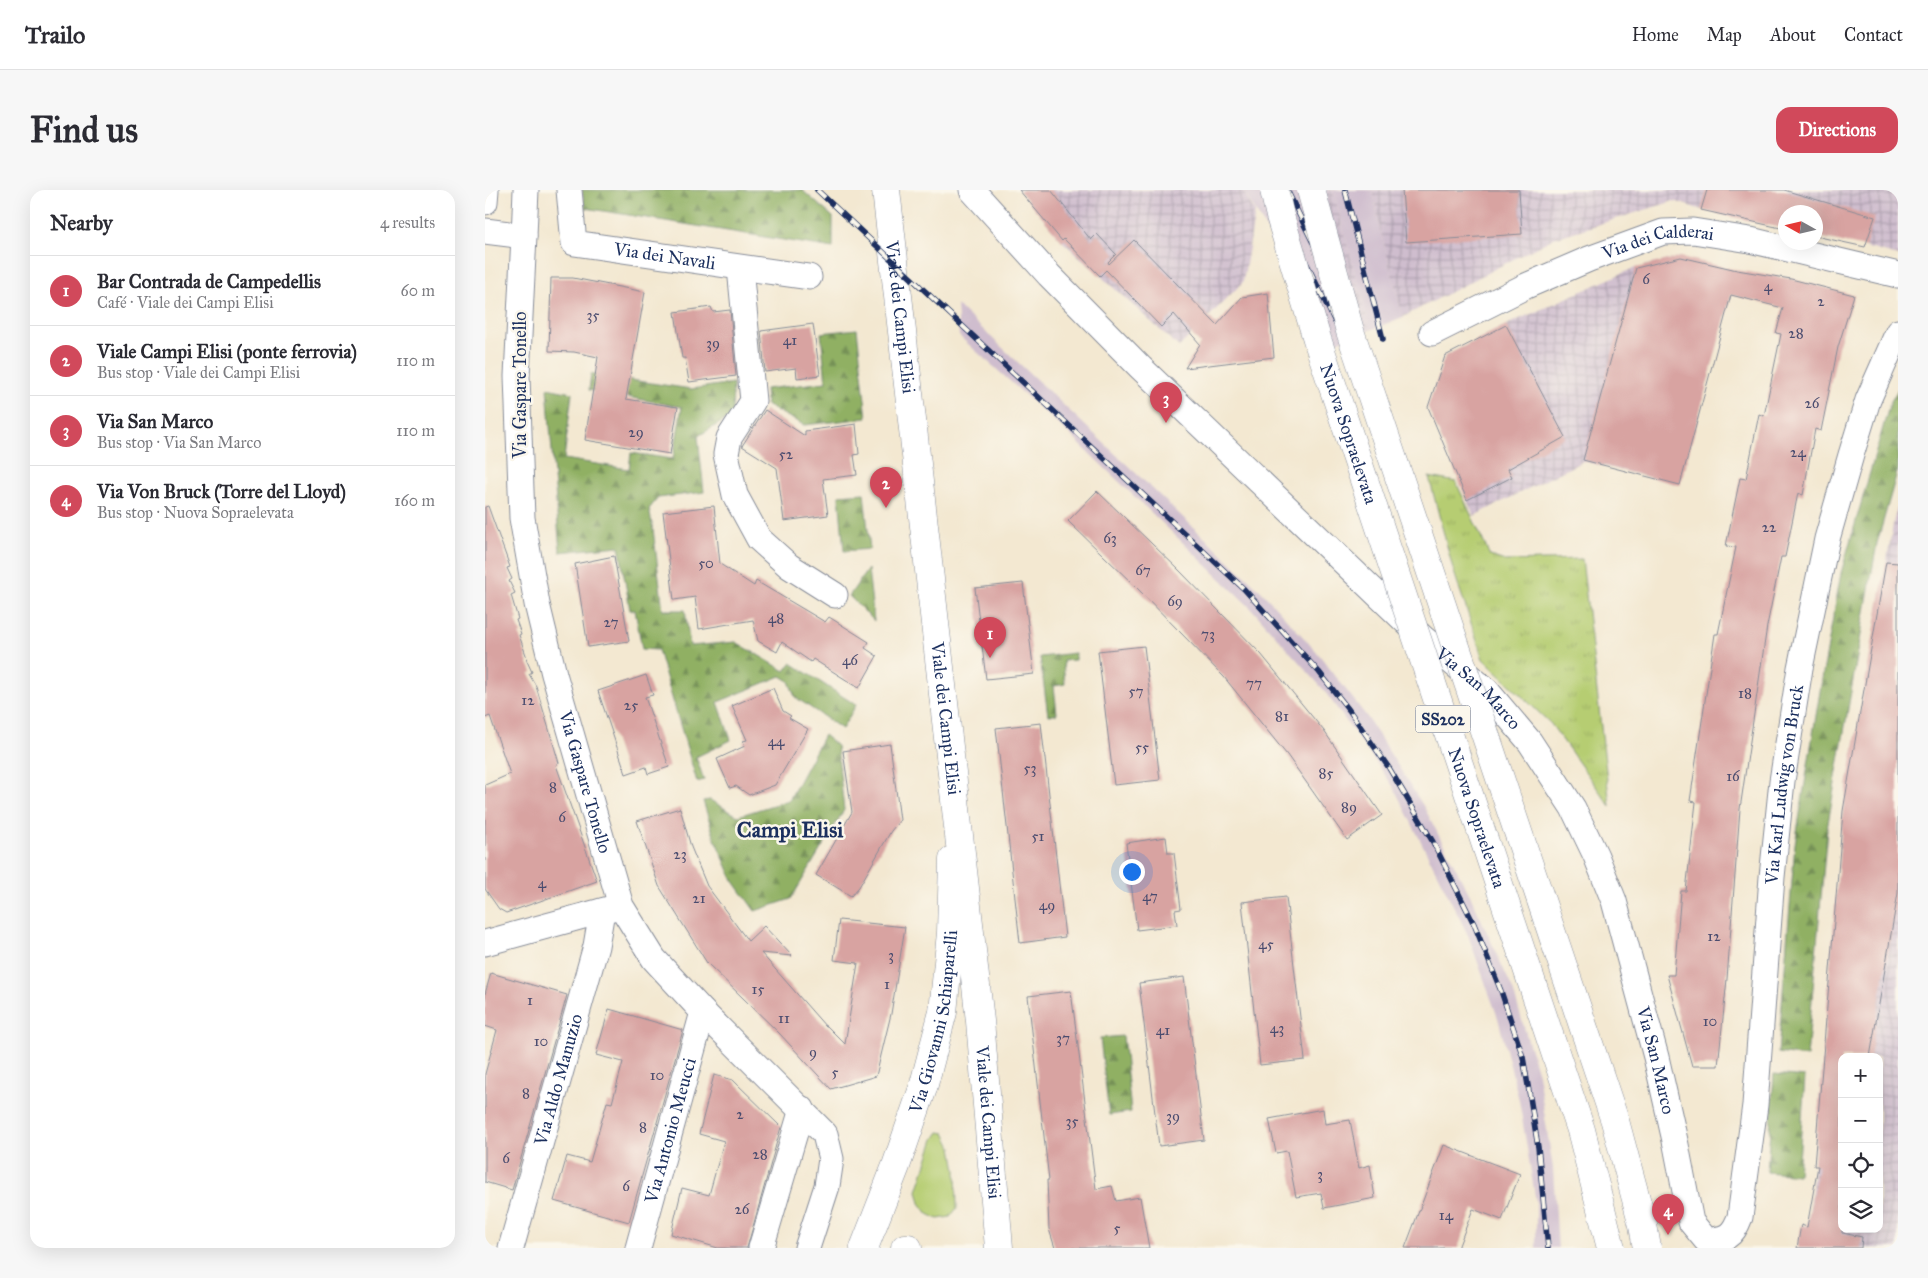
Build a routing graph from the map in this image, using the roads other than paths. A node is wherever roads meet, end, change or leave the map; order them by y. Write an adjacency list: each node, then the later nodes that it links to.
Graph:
1 (486, 190): 8 (street)
2 (526, 190): 10 (street)
3 (569, 190): 11 (street, Via dei Navali)
4 (886, 190): 17 (main road, Viale dei Campi Elisi)
5 (972, 190): 22 (street, Via San Marco)
6 (1274, 190): 29 (main road, Nuova Sopraelevata / SS202, bridge)
7 (1311, 190): 30 (main road, Nuova Sopraelevata / SS202, bridge)
8 (485, 202)
9 (485, 231): 10 (street)
10 (524, 236): 18 (street, Via Gaspare Tonello)
11 (740, 268): 13 (street, Via dei Navali); 16 (street)
12 (1898, 275): 15 (street, Via dei Calderai)
13 (809, 277)
14 (1898, 332): 22 (street, Via Karl Ludwig von Bruck)
15 (1432, 333)
16 (835, 594)
17 (953, 786): 27 (main road, Via Giovanni Schiaparelli); 28 (main road, Viale dei Campi Elisi)
18 (611, 908): 19 (street); 20 (street, Via Gaspare Tonello); 24 (street, Via Aldo Manuzio)
19 (485, 943)
20 (703, 1012): 21 (street, Via Gaspare Tonello); 23 (street, Via Antonio Meucci)
21 (802, 1109): 25 (street); 26 (street, Via Gaspare Tonello)
22 (1718, 1240)
23 (641, 1247)
24 (511, 1248)
25 (761, 1248)
26 (807, 1248)
27 (864, 1248)
28 (999, 1248)
29 (1611, 1248)
30 (1647, 1248)

